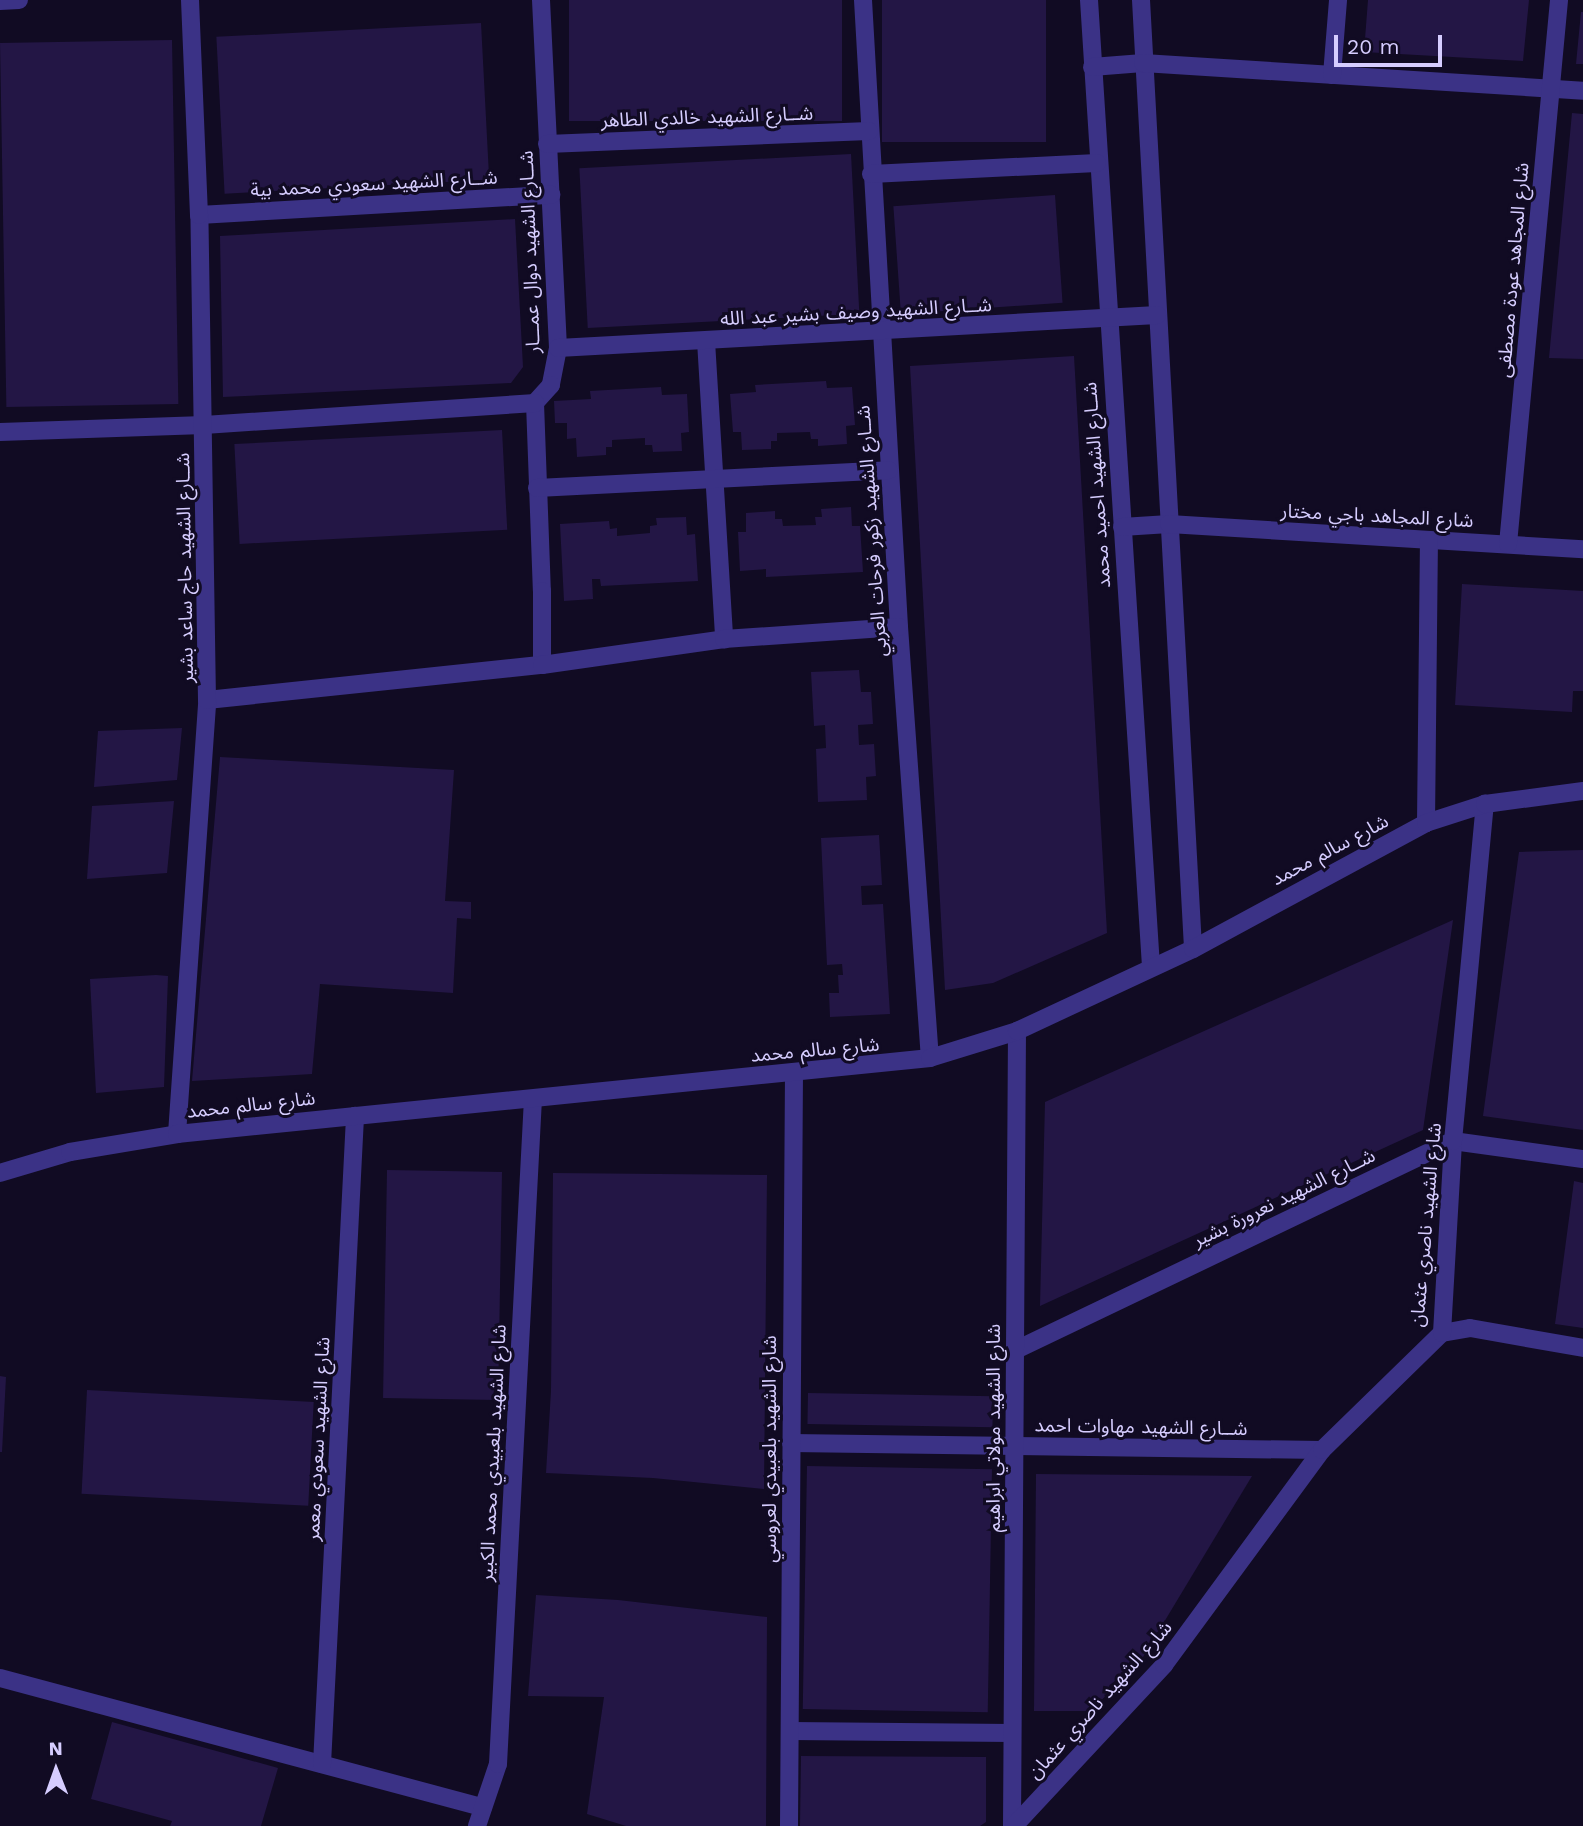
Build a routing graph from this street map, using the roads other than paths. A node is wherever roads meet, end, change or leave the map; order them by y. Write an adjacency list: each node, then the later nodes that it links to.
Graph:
1 (19, 0): 9 (street)
2 (190, 0): 20 (street, شــارع الشهيد حاج ساعد بشير)
3 (541, 0): 16 (street, شــارع الشهيد دوال عمـــار)
4 (863, 0): 15 (street, شــارع الشهيد زكور فرحات العربي)
5 (1089, 0): 11 (street, شــارع الشهيد احميد محمد)
6 (1141, 0): 10 (street)
7 (1338, 0): 12 (street)
8 (1559, 0): 13 (street, شارع المجاهد عودة مصطفى)
9 (0, 1)
10 (1143, 63): 11 (street); 12 (street); 21 (street)
11 (1092, 67): 17 (street, شــارع الشهيد احميد محمد)
12 (1332, 75): 13 (street)
13 (1552, 90): 14 (street); 35 (street, شارع المجاهد عودة مصطفى)
14 (1583, 92)
15 (869, 131): 16 (street, شــارع الشهيد خالدي الطاهر); 18 (street, شــارع الشهيد زكور فرحات العربي)
16 (547, 144): 19 (street, شــارع الشهيد دوال عمـــار)
17 (1097, 163): 18 (street); 22 (street, شــارع الشهيد احميد محمد)
18 (871, 174): 23 (street, شــارع الشهيد زكور فرحات العربي)
19 (551, 195): 20 (street, شــارع الشهيد سعودي محمد بية); 25 (street, شــارع الشهيد دوال عمـــار)
20 (199, 215): 27 (street, شــارع الشهيد حاج ساعد بشير)
21 (1157, 315): 22 (street, شــارع الشهيد وصيف بشير عبد الله); 32 (street)
22 (1107, 318): 23 (street, شــارع الشهيد وصيف بشير عبد الله); 33 (street, شــارع الشهيد احميد محمد)
23 (881, 333): 24 (street, شــارع الشهيد وصيف بشير عبد الله); 29 (street, شــارع الشهيد زكور فرحات العربي)
24 (706, 341): 25 (street, شــارع الشهيد وصيف بشير عبد الله); 30 (street)
25 (558, 348): 26 (street, شــارع الشهيد دوال عمـــار)
26 (535, 403): 27 (street); 31 (street)
27 (204, 425): 28 (street); 40 (street, شــارع الشهيد حاج ساعد بشير)
28 (0, 432)
29 (889, 470): 30 (street); 37 (street, شــارع الشهيد زكور فرحات العربي)
30 (714, 478): 31 (street); 38 (street)
31 (537, 488): 39 (street)
32 (1169, 524): 33 (street, شارع المجاهد باجي مختار); 34 (street, شارع المجاهد باجي مختار); 44 (street)
33 (1122, 527): 45 (street, شــارع الشهيد احميد محمد)
34 (1429, 540): 35 (street, شارع المجاهد باجي مختار); 43 (street)
35 (1508, 544): 36 (street, شارع المجاهد باجي مختار)
36 (1583, 549)
37 (899, 627): 38 (street); 47 (street, شــارع الشهيد زكور فرحات العربي)
38 (724, 639): 39 (street)
39 (542, 665): 40 (street)
40 (207, 699): 51 (street, شــارع الشهيد حاج ساعد بشير)
41 (1583, 791): 42 (street, شارع سالم محمد)
42 (1485, 804): 43 (street, شارع سالم محمد); 52 (street, شارع الشهيد ناصري عثمان)
43 (1426, 823): 44 (street, شارع سالم محمد)
44 (1193, 949): 45 (street, شارع سالم محمد)
45 (1151, 967): 46 (street, شارع سالم محمد)
46 (1017, 1031): 47 (street, شارع سالم محمد); 57 (street, شارع الشهيد مولاتي ابراهيم)
47 (930, 1058): 48 (street, شارع سالم محمد)
48 (794, 1073): 49 (street, شارع سالم محمد); 58 (street, شارع الشهيد بلعبيدي لعروسي)
49 (533, 1099): 50 (street, شارع سالم محمد); 65 (street, شارع الشهيد بلعبيدي محمد الكبير)
50 (355, 1116): 51 (street, شارع سالم محمد); 64 (street, شارع الشهيد سعودي معمر)
51 (177, 1134): 54 (street, شارع سالم محمد)
52 (1453, 1141): 53 (street); 55 (street, شارع الشهيد ناصري عثمان); 57 (street, شــارع الشهيد نعرورة بشير)
53 (1583, 1159)
54 (0, 1173)
55 (1442, 1333): 56 (street); 60 (street, شارع الشهيد ناصري عثمان)
56 (1583, 1348)
57 (1016, 1350): 59 (street, شارع الشهيد مولاتي ابراهيم)
58 (792, 1443): 59 (street, شــارع الشهيد مهاوات احمد); 62 (street, شارع الشهيد بلعبيدي لعروسي)
59 (1016, 1446): 60 (street, شــارع الشهيد مهاوات احمد); 63 (street, شارع الشهيد مولاتي ابراهيم)
60 (1322, 1450): 68 (street, شارع الشهيد ناصري عثمان)
61 (0, 1678): 64 (street)
62 (790, 1731): 63 (street); 67 (street, شارع الشهيد بلعبيدي لعروسي)
63 (1012, 1734): 68 (street, شارع الشهيد مولاتي ابراهيم)
64 (323, 1763): 65 (street)
65 (483, 1807): 66 (street, شارع الشهيد بلعبيدي محمد الكبير)
66 (477, 1826)
67 (789, 1826)
68 (1013, 1826)

